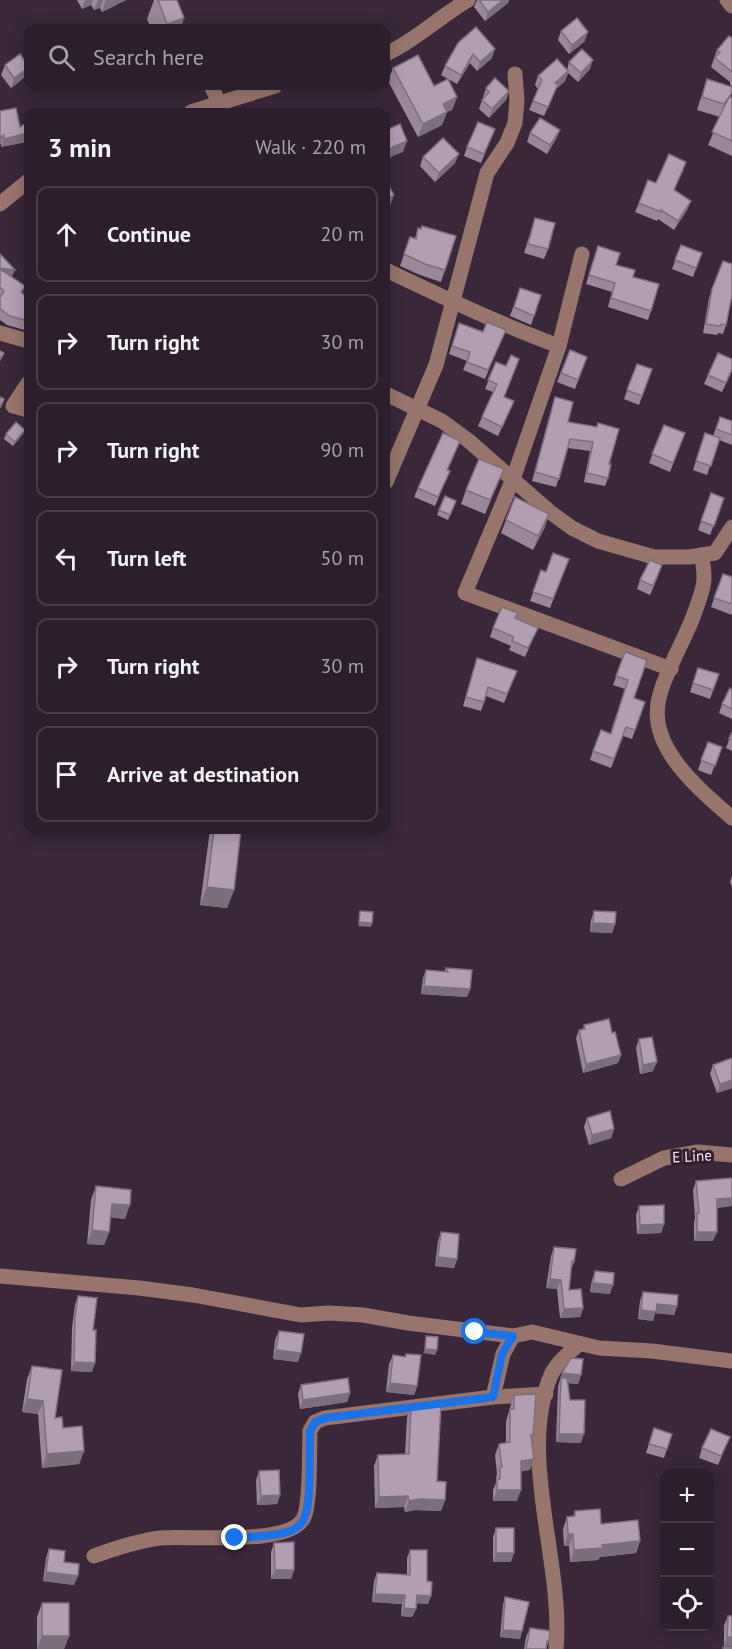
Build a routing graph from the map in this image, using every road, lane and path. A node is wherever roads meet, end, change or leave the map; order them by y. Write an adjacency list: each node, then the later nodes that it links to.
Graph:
1 (727, 0): 3 (street)
2 (460, 2): 4 (street)
3 (732, 6)
4 (390, 52)
5 (515, 74): 13 (street)
6 (213, 90): 8 (street)
7 (265, 90): 8 (street)
8 (222, 108)
9 (24, 184): 10 (street)
10 (0, 202)
11 (582, 254): 16 (street)
12 (390, 272): 13 (street)
13 (452, 302): 16 (street); 20 (street)
14 (0, 333): 15 (street)
15 (24, 340)
16 (559, 346): 22 (street)
17 (24, 389): 19 (street)
18 (390, 396): 20 (street)
19 (24, 409)
20 (418, 410): 21 (street); 22 (street)
21 (390, 473)
22 (513, 479): 24 (street); 25 (street)
23 (732, 527): 24 (street)
24 (701, 555): 25 (street)
25 (671, 669): 26 (street)
26 (732, 818)
27 (732, 1155): 28 (street, E Line)
28 (621, 1179)
29 (0, 1276): 30 (street)
30 (513, 1336): 31 (street); 34 (street)
31 (579, 1344): 32 (street); 33 (street)
32 (732, 1361)
33 (546, 1394): 34 (street); 36 (street)
34 (493, 1397): 35 (street)
35 (94, 1556)
36 (556, 1649)

